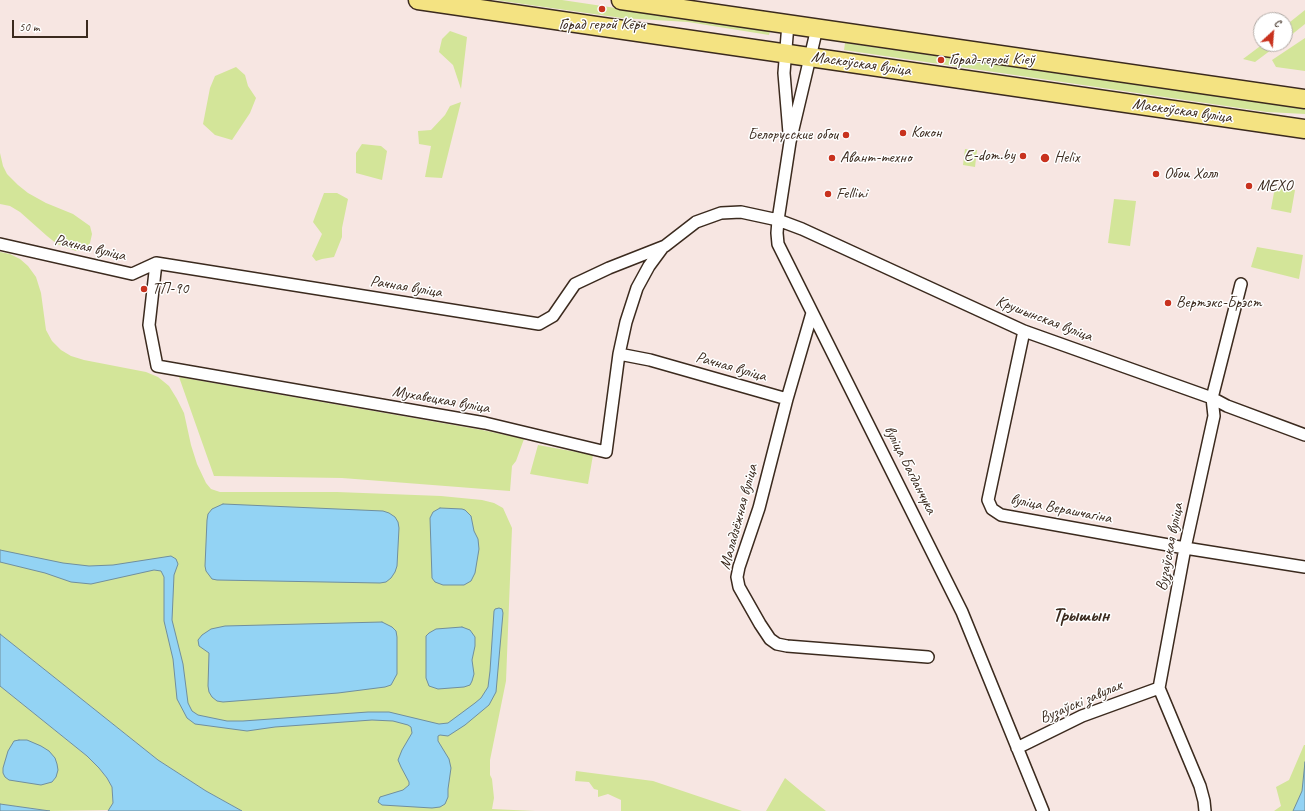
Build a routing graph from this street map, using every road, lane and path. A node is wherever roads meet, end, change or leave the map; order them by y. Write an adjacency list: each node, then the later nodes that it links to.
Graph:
1 (418, 0): 5 (main road, Маскоўская вуліца)
2 (621, 0): 3 (main road, Маскоўская вуліца)
3 (788, 24): 4 (main road, Маскоўская вуліца); 5 (street, вуліца Багданчука)
4 (818, 28): 6 (street, вуліца Багданчука); 7 (main road, Маскоўская вуліца)
5 (785, 53): 6 (main road, Маскоўская вуліца); 9 (street, вуліца Багданчука)
6 (810, 57): 8 (main road, Маскоўская вуліца); 9 (street, вуліца Багданчука)
7 (1305, 99)
8 (1305, 129)
9 (790, 142): 10 (street, вуліца Багданчука)
10 (778, 220): 12 (street, Рачная вуліца); 15 (street, вуліца Багданчука); 16 (street, Крушынская вуліца)
11 (0, 244): 13 (street, Рачная вуліца)
12 (665, 246): 13 (street, Рачная вуліца); 17 (street, Мухавецкая вуліца)
13 (156, 263): 17 (street, Мухавецкая вуліца)
14 (1240, 284): 18 (street, Вузаўская вуліца)
15 (812, 313): 19 (street, Маладзёжная вуліца); 25 (street, вуліца Багданчука)
16 (1024, 331): 18 (street, Крушынская вуліца); 21 (street, вуліца Верашчагіна)
17 (619, 354): 19 (street, Рачная вуліца)
18 (1212, 398): 20 (street, Крушынская вуліца); 21 (street, Вузаўская вуліца)
19 (787, 399): 23 (street, Маладзёжная вуліца)
20 (1305, 435)
21 (1185, 548): 22 (street, вуліца Верашчагіна); 24 (street, Вузаўская вуліца)
22 (1305, 567)
23 (928, 657)
24 (1159, 688): 25 (street, Вузаўскі завулак); 27 (street)
25 (1016, 748): 26 (street, вуліца Багданчука)
26 (1043, 811)
27 (1205, 811)

